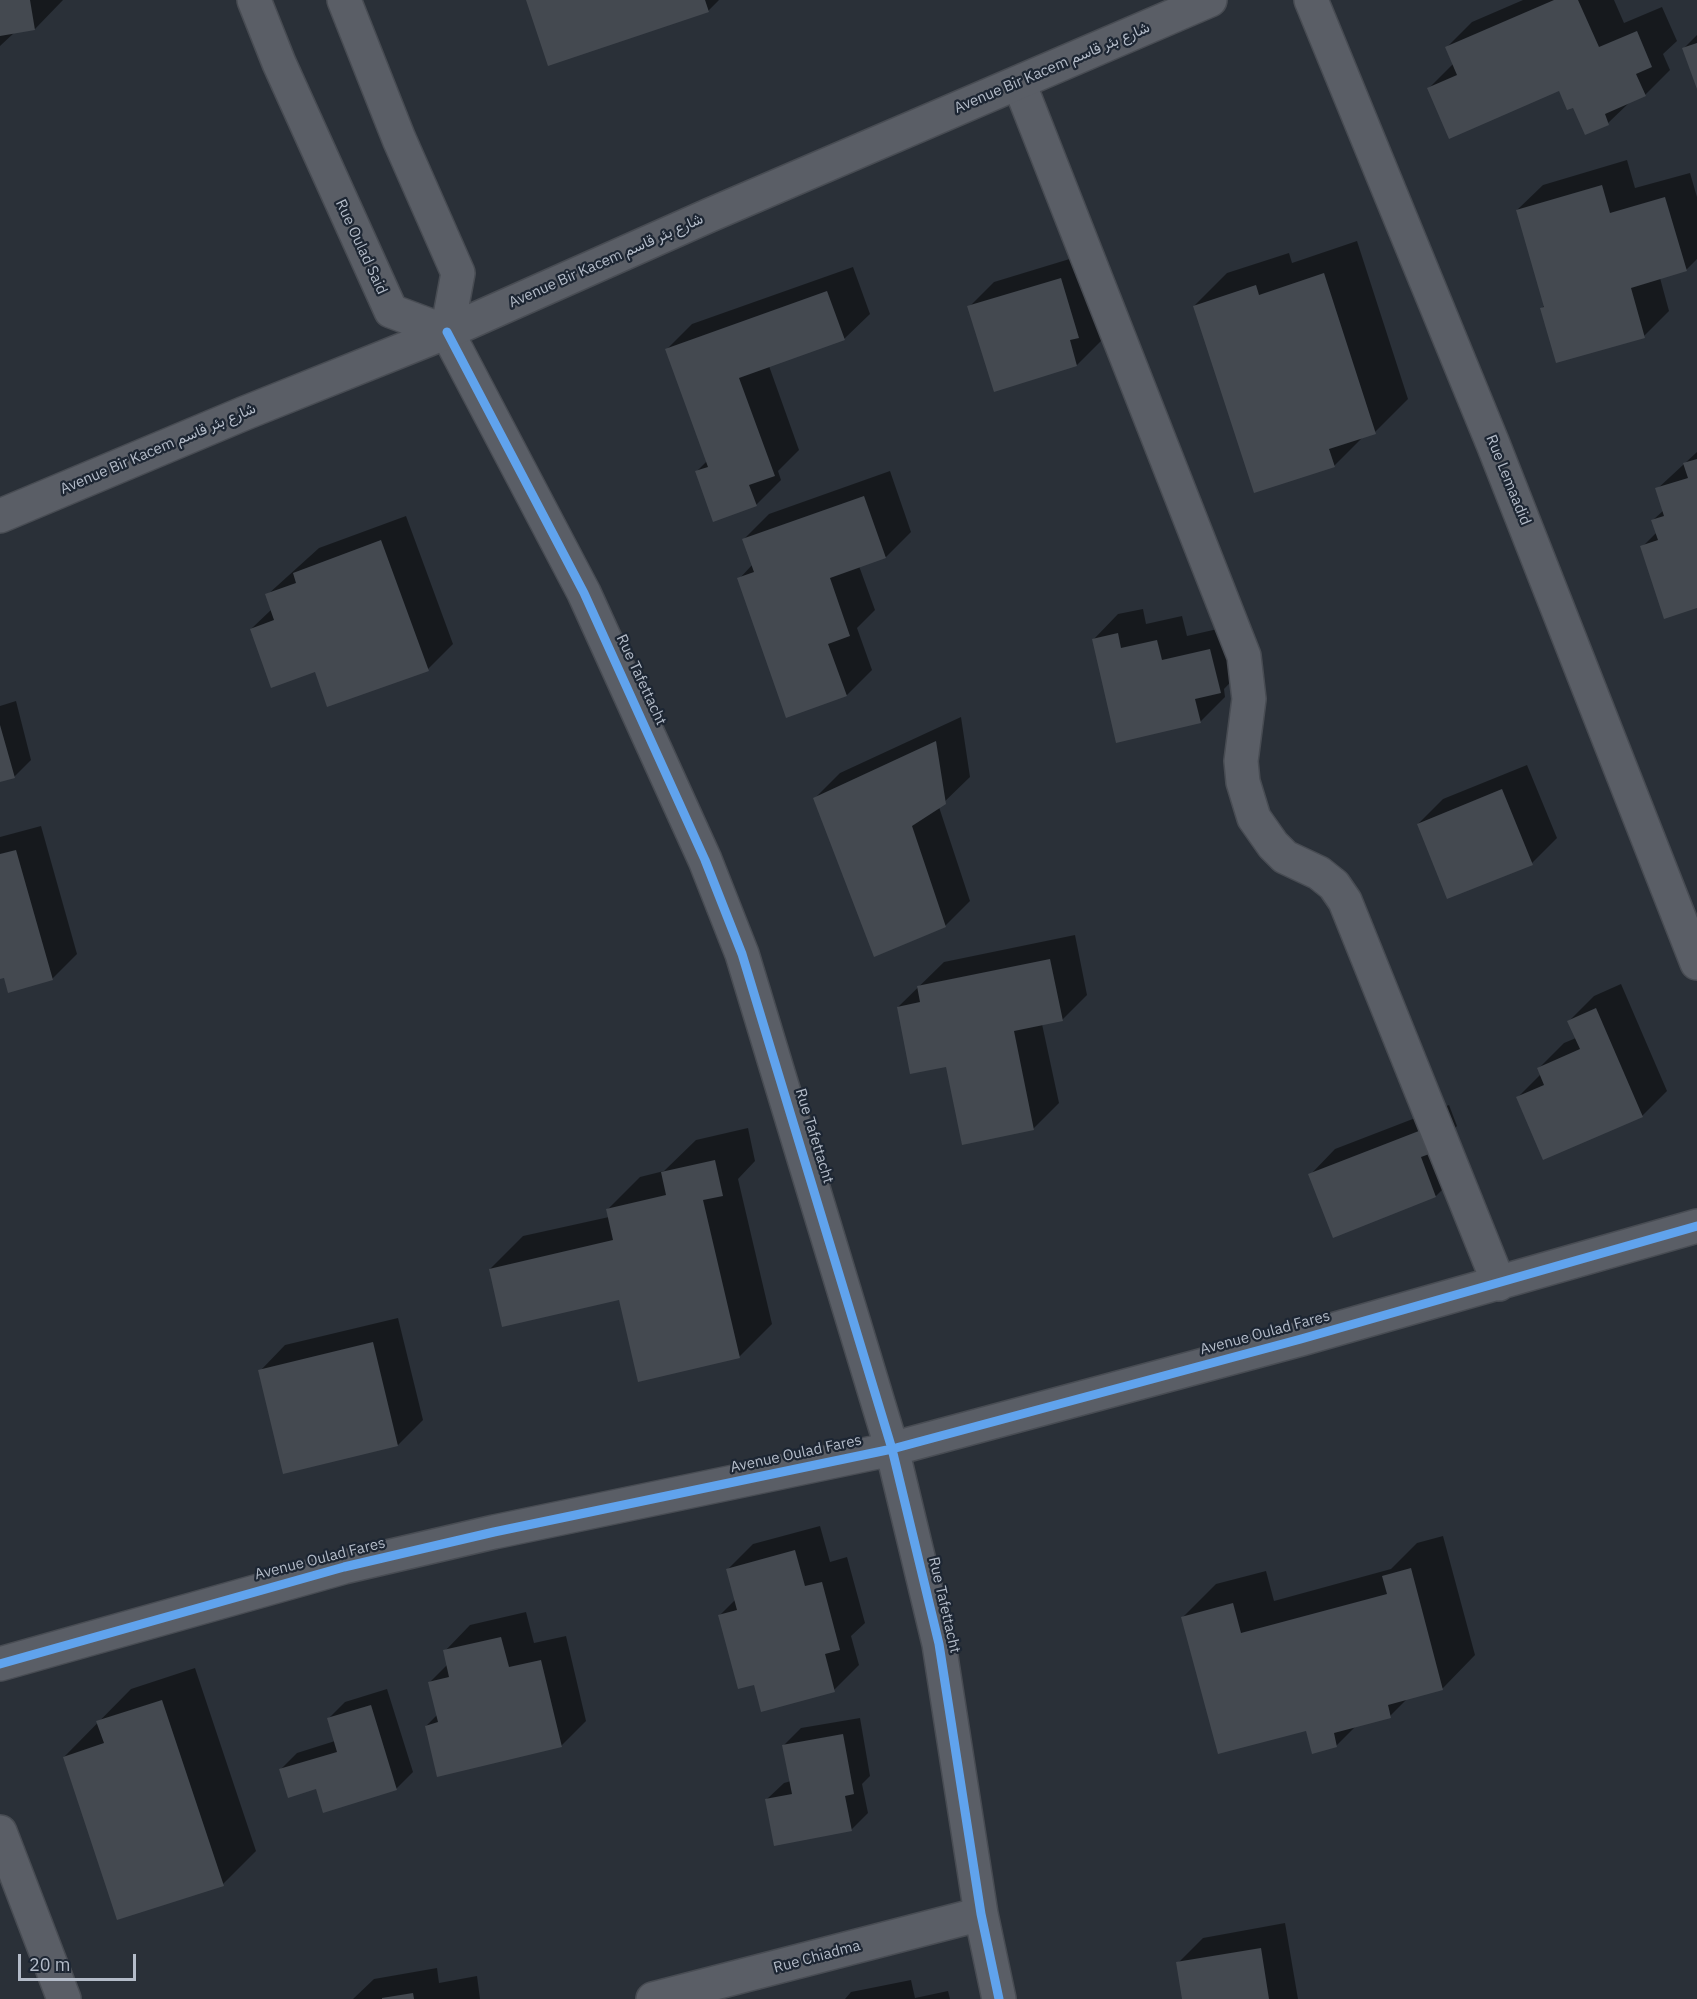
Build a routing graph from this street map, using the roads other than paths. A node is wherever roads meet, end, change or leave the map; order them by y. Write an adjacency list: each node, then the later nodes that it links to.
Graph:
1 (254, 0): 6 (street, Rue Oulad Said)
2 (344, 0): 6 (street)
3 (1210, 0): 5 (street, Avenue Bir Kacem شارع بئر قاسم)
4 (1311, 0): 8 (street, Rue Lemaadid)
5 (1019, 82): 6 (street, Avenue Bir Kacem شارع بئر قاسم); 10 (street)
6 (447, 332): 7 (street, Avenue Bir Kacem شارع بئر قاسم); 11 (street, Rue Tafettacht)
7 (0, 516)
8 (1697, 963)
9 (1697, 1226): 10 (street, Avenue Oulad Fares)
10 (1499, 1284): 11 (street, Avenue Oulad Fares)
11 (892, 1449): 12 (street, Avenue Oulad Fares); 14 (street, Rue Tafettacht)
12 (0, 1664)
13 (0, 1832): 15 (street)
14 (981, 1914): 16 (street, Rue Chiadma); 17 (street, Rue Tafettacht)
15 (64, 1999)
16 (653, 1999)
17 (999, 1999)

